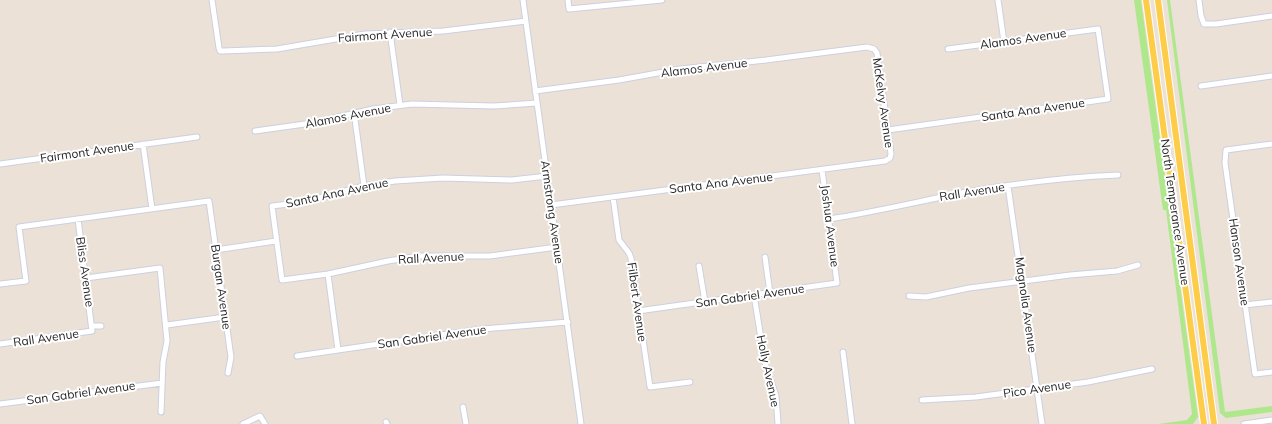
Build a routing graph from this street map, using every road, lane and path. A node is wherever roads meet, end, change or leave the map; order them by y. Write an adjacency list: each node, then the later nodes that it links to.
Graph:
1 (212, 0): 11 (street, Fairmont Avenue)
2 (523, 0): 10 (street, Armstrong Avenue)
3 (568, 0): 4 (street)
4 (662, 0)
5 (998, 0): 12 (street)
6 (1146, 0): 84 (main road, North Temperance Avenue)
7 (1158, 0): 85 (main road, North Temperance Avenue)
8 (1199, 0): 9 (street)
9 (1272, 16)
10 (526, 21): 11 (street, Fairmont Avenue); 17 (street, Armstrong Avenue)
11 (390, 32): 20 (street)
12 (1004, 42): 14 (street, Alamos Avenue); 18 (street, Alamos Avenue)
13 (874, 48): 17 (street, Alamos Avenue); 22 (street, McKelvy Avenue)
14 (948, 49)
15 (1272, 76): 16 (street)
16 (1201, 86)
17 (535, 91): 19 (street, Armstrong Avenue)
18 (1108, 100): 22 (street, Santa Ana Avenue)
19 (537, 103): 20 (street, Alamos Avenue); 31 (street, Armstrong Avenue)
20 (400, 106): 21 (street, Alamos Avenue)
21 (354, 112): 23 (street, Alamos Avenue); 32 (street)
22 (888, 130): 27 (street, McKelvy Avenue)
23 (255, 131)
24 (197, 138): 25 (street, Fairmont Avenue)
25 (143, 144): 28 (street, Fairmont Avenue); 36 (street)
26 (1272, 144): 55 (street, Hanson Avenue)
27 (890, 158): 29 (street, Santa Ana Avenue)
28 (0, 164)
29 (822, 170): 34 (street, Santa Ana Avenue); 38 (street, Joshua Avenue)
30 (1118, 175): 33 (street, Rall Avenue)
31 (547, 176): 32 (street, Santa Ana Avenue); 35 (street, Armstrong Avenue)
32 (364, 186): 39 (street, Santa Ana Avenue)
33 (1008, 186): 38 (street, Rall Avenue); 47 (street, Magnolia Avenue)
34 (613, 197): 35 (street, Santa Ana Avenue); 56 (street, Filbert Avenue)
35 (551, 205): 40 (street, Armstrong Avenue)
36 (152, 209): 37 (street); 41 (street, Burgan Avenue)
37 (78, 218): 46 (street, Bliss Avenue); 49 (street)
38 (828, 219): 48 (street, Joshua Avenue)
39 (276, 241): 41 (street); 45 (street, Rall Avenue)
40 (557, 247): 45 (street, Rall Avenue); 58 (street, Armstrong Avenue)
41 (216, 250): 57 (street, Burgan Avenue)
42 (765, 257): 50 (street)
43 (1138, 265): 47 (street)
44 (699, 266): 53 (street)
45 (328, 274): 63 (street)
46 (86, 278): 59 (street); 61 (street, Bliss Avenue)
47 (1023, 281): 52 (street); 71 (street, Magnolia Avenue)
48 (837, 283): 50 (street, San Gabriel Avenue)
49 (0, 284)
50 (770, 292): 51 (street, San Gabriel Avenue)
51 (754, 295): 53 (street, San Gabriel Avenue); 81 (street, Holly Avenue)
52 (909, 296)
53 (704, 302): 56 (street, San Gabriel Avenue)
54 (1272, 302): 55 (street)
55 (1246, 305): 67 (street, Hanson Avenue)
56 (638, 311): 69 (street, Filbert Avenue)
57 (225, 317): 59 (street); 68 (street, Burgan Avenue)
58 (568, 322): 63 (street, San Gabriel Avenue); 80 (street, Armstrong Avenue)
59 (167, 325): 70 (street)
60 (101, 326): 61 (street)
61 (92, 328): 62 (street, Rall Avenue)
62 (0, 344)
63 (338, 350): 65 (street, San Gabriel Avenue)
64 (843, 352): 82 (street)
65 (297, 356)
66 (1152, 369): 71 (street, Pico Avenue)
67 (1272, 372)
68 (228, 373)
69 (690, 382)
70 (162, 383): 73 (street, San Gabriel Avenue); 75 (street)
71 (1037, 389): 72 (street, Pico Avenue); 83 (street, Magnolia Avenue)
72 (922, 400)
73 (0, 404)
74 (463, 407): 79 (street)
75 (161, 412)
76 (1272, 420): 86 (street)
77 (243, 424): 78 (street)
78 (265, 424)
79 (466, 424)
80 (582, 424)
81 (778, 424)
82 (852, 424)
83 (1042, 424)
84 (1204, 424)
85 (1214, 424)
86 (1244, 424)

